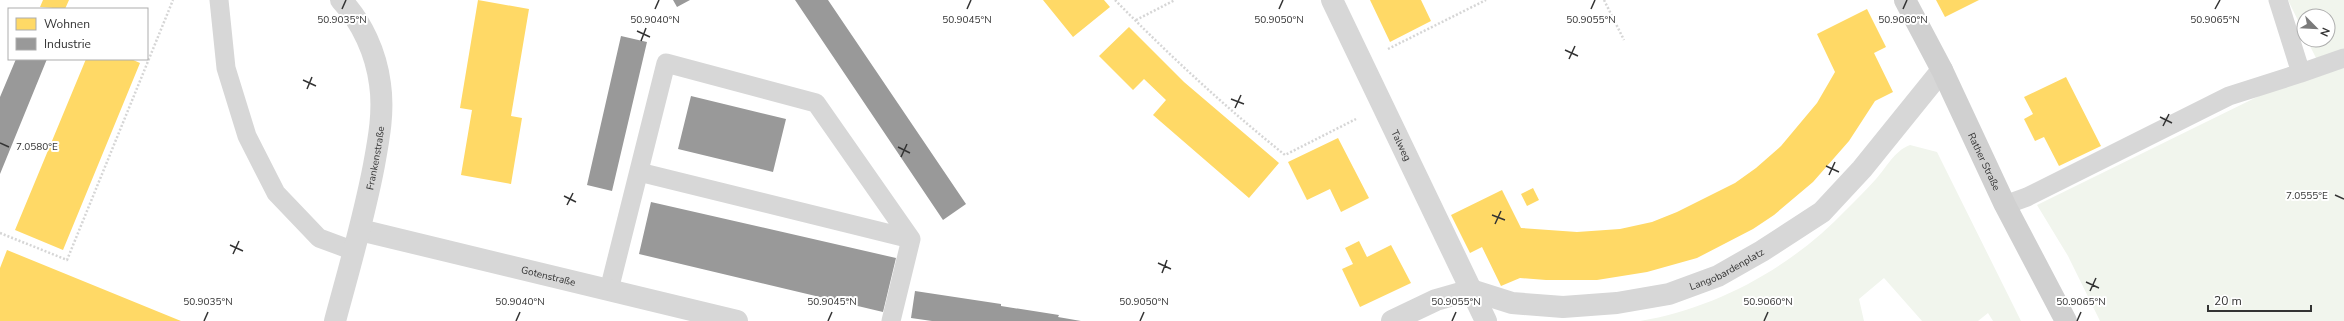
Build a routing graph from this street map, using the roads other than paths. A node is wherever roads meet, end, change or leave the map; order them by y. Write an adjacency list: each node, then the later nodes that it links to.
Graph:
1 (219, 0): 13 (lane)
2 (341, 0): 11 (street, Frankenstraße)
3 (1332, 0): 15 (street, Talweg)
4 (1905, 0): 7 (street, Rather Straße)
5 (2278, 0): 8 (lane)
6 (2344, 58): 8 (lane)
7 (1942, 70): 10 (street, Rather Straße); 15 (street, Langobardenplatz)
8 (2300, 73): 10 (lane)
9 (639, 172): 12 (lane); 12 (lane); 14 (lane)
10 (2005, 205): 21 (street, Rather Straße)
11 (360, 230): 13 (street, Frankenstraße); 14 (street, Gotenstraße)
12 (911, 239): 18 (lane)
13 (354, 251): 16 (street, Frankenstraße)
14 (609, 290): 17 (street, Gotenstraße)
15 (1471, 290): 19 (street); 20 (street)
16 (335, 321)
17 (737, 321)
18 (891, 321)
19 (1392, 321)
20 (1486, 321)
21 (2066, 321)

